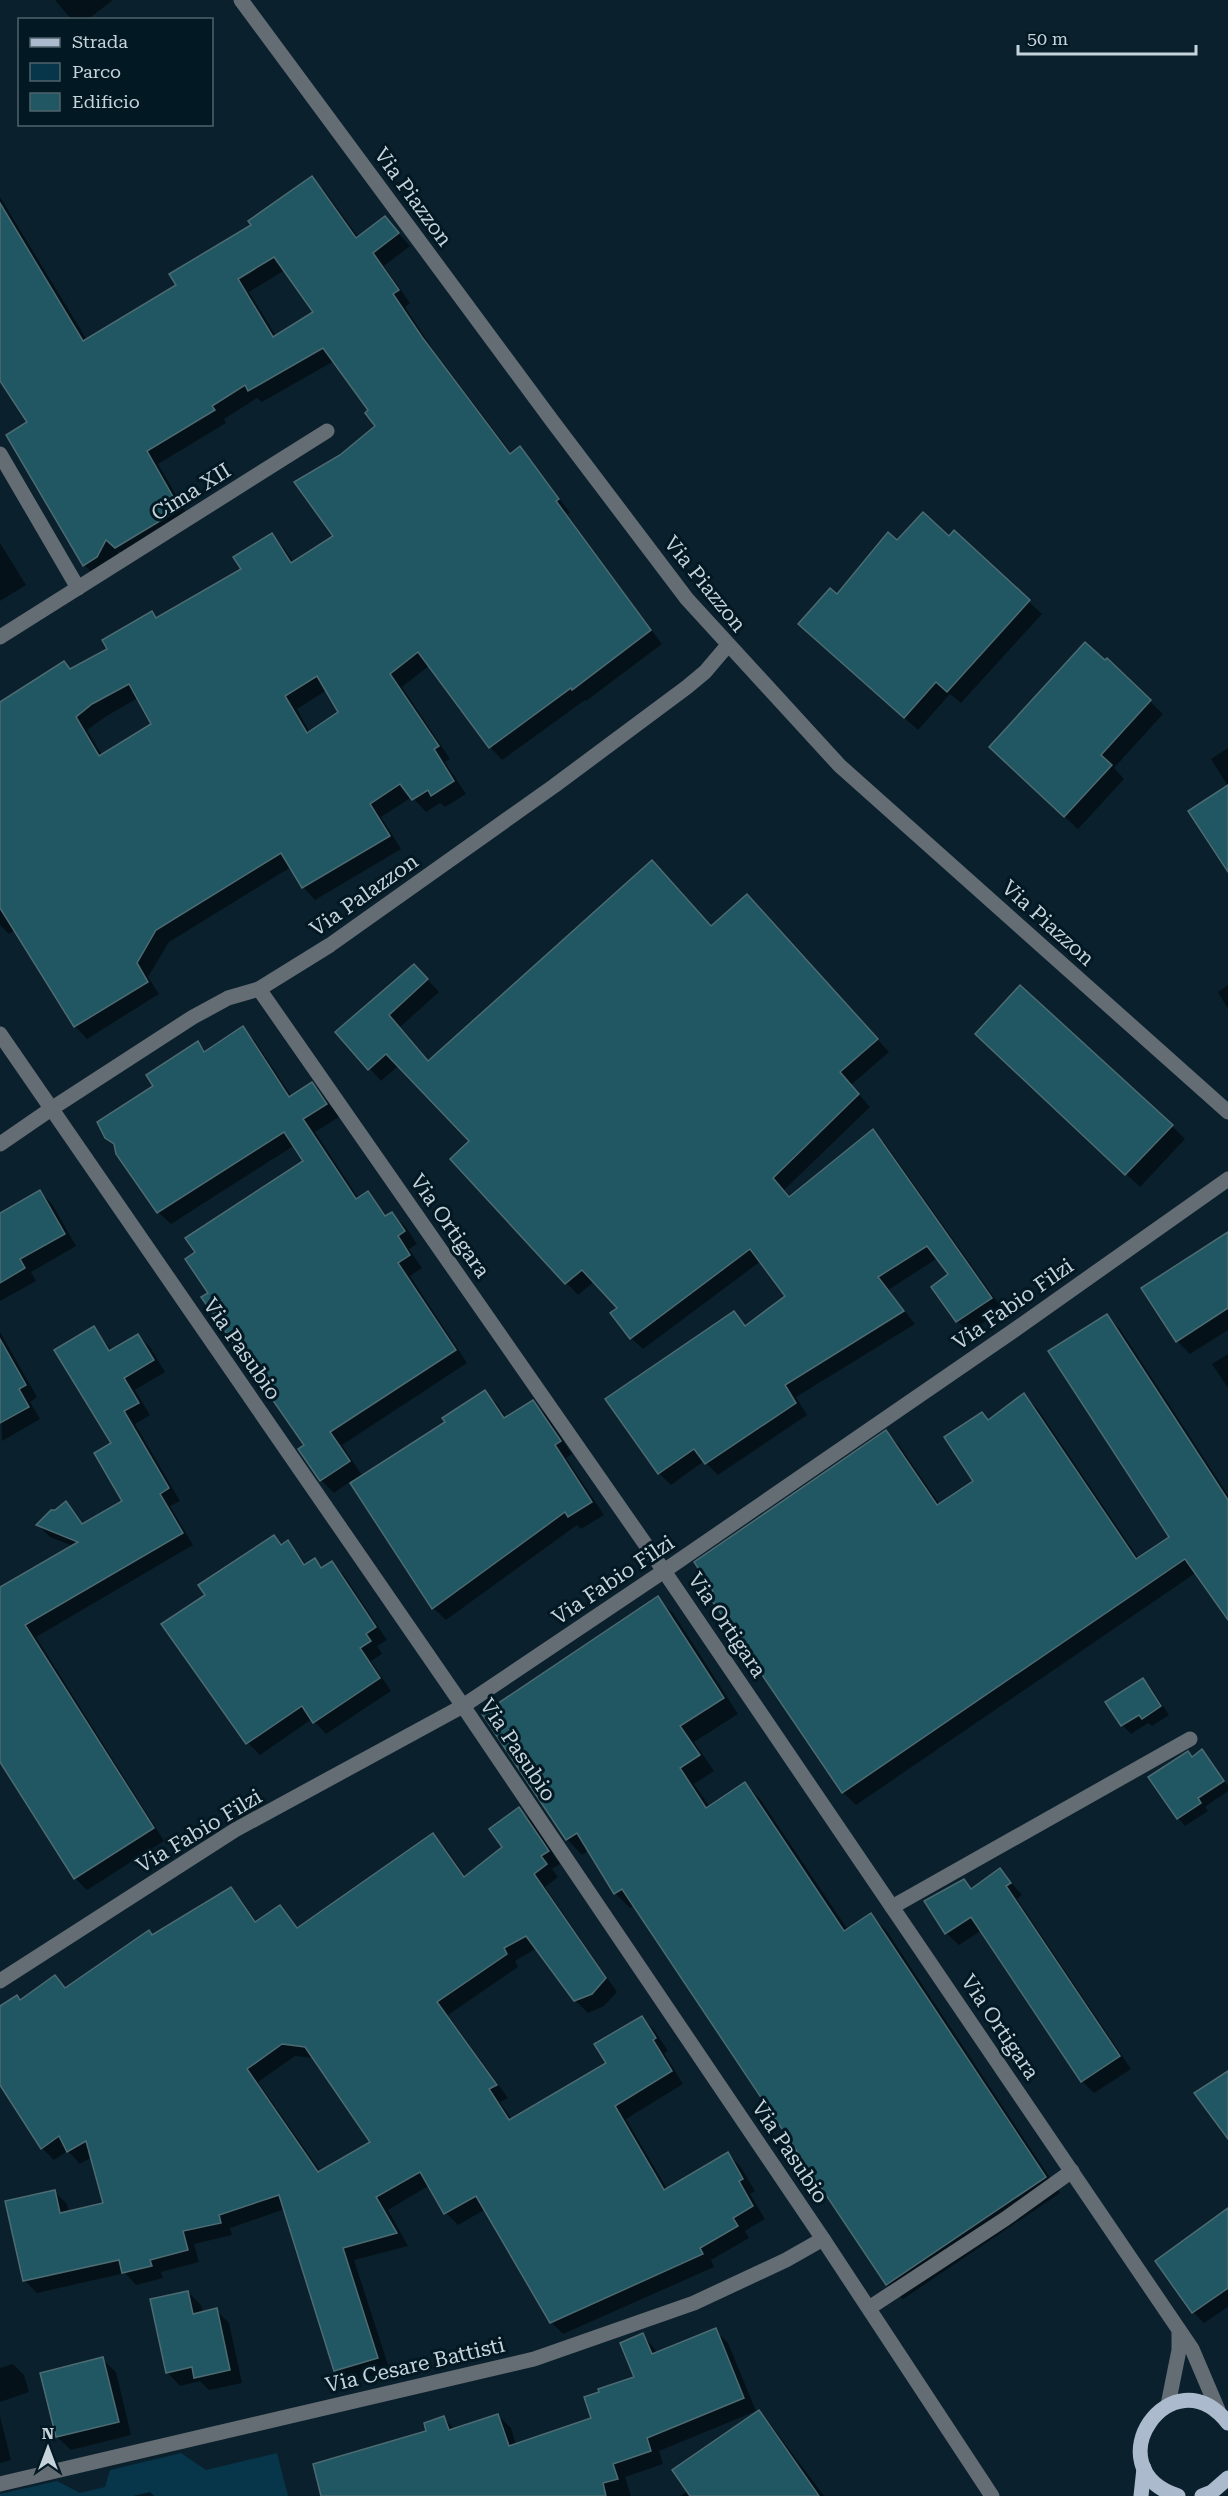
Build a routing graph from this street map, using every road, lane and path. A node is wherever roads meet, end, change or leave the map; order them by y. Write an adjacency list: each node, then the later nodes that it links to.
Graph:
1 (241, 0): 6 (street, Via Piazzon)
2 (327, 431): 4 (street, Cima XII)
3 (0, 454): 4 (street)
4 (78, 588): 5 (street, Cima XII)
5 (0, 637)
6 (728, 645): 7 (street, Via Palazzon); 10 (street, Via Piazzon)
7 (259, 989): 9 (street, Via Palazzon); 13 (street, Via Ortigara)
8 (0, 1034): 9 (street, Via Pasubio)
9 (51, 1108): 11 (street, Via Palazzon); 14 (street, Via Pasubio)
10 (1228, 1112)
11 (0, 1144)
12 (1228, 1179): 13 (street, Via Fabio Filzi)
13 (664, 1571): 14 (street, Via Fabio Filzi); 16 (street, Via Ortigara)
14 (463, 1706): 17 (street, Via Fabio Filzi); 19 (street, Via Pasubio)
15 (1190, 1739): 16 (street)
16 (892, 1907): 18 (street, Via Ortigara)
17 (0, 1981)
18 (1072, 2171): 20 (street); 21 (street, Via Ortigara)
19 (824, 2239): 20 (street, Via Pasubio); 27 (street, Via Cesare Battisti)
20 (869, 2308): 28 (street, Via Pasubio)
21 (1179, 2330): 22 (street); 23 (street, Via Ortigara)
22 (1168, 2405): 23 (main road); 25 (main road)
23 (1223, 2410): 24 (main road)
24 (1228, 2423)
25 (1144, 2468): 29 (main road); 30 (main road)
26 (1228, 2478): 31 (main road)
27 (0, 2484)
28 (992, 2496)
29 (1141, 2496)
30 (1178, 2496)
31 (1202, 2496)

